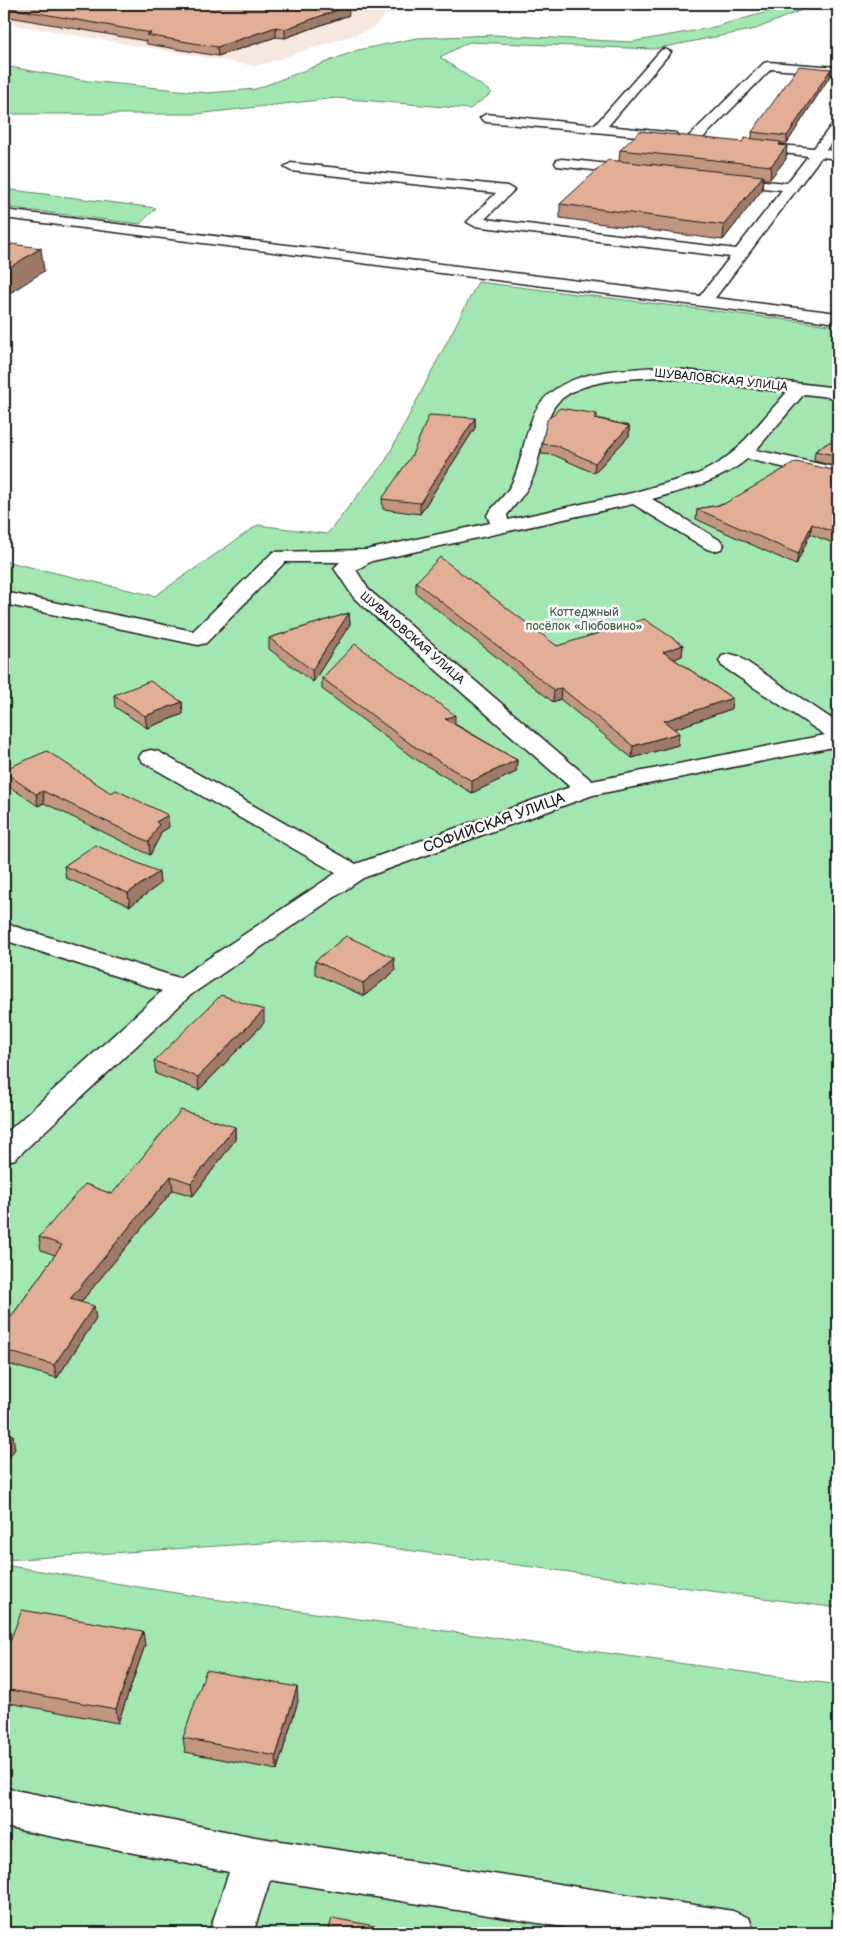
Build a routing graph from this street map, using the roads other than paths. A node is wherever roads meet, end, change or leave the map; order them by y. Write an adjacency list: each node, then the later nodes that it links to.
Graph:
1 (665, 52): 5 (street)
2 (838, 71): 6 (street)
3 (486, 118): 5 (street)
4 (838, 125): 9 (street)
5 (598, 129): 6 (street)
6 (694, 139): 7 (street)
7 (713, 141)
8 (741, 144): 9 (street)
9 (816, 152): 10 (street); 15 (street)
10 (838, 155)
11 (562, 163): 13 (street)
12 (291, 166): 17 (street)
13 (651, 172)
14 (711, 179): 15 (street)
15 (790, 187): 17 (street)
16 (4, 214): 18 (street)
17 (739, 254): 18 (street)
18 (704, 302): 19 (street)
19 (838, 318)
20 (800, 388): 21 (street, ШУВАЛОВСКАЯ УЛИЦА); 22 (street, ШУВАЛОВСКАЯ УЛИЦА); 25 (street, ШУВАЛОВСКАЯ УЛИЦА)
21 (838, 393)
22 (744, 453): 23 (street); 24 (street, ШУВАЛОВСКАЯ УЛИЦА)
23 (838, 474)
24 (636, 498): 25 (street, ШУВАЛОВСКАЯ УЛИЦА); 26 (street)
25 (501, 528): 27 (street, ШУВАЛОВСКАЯ УЛИЦА)
26 (714, 545)
27 (366, 556): 28 (street); 33 (street, ШУВАЛОВСКАЯ УЛИЦА)
28 (4, 598)
29 (730, 661): 30 (street)
30 (838, 733)
31 (838, 739): 33 (street, СОФИЙСКАЯ УЛИЦА)
32 (151, 757): 34 (street)
33 (587, 790): 34 (street, СОФИЙСКАЯ УЛИЦА)
34 (354, 873): 36 (street, СОФИЙСКАЯ УЛИЦА)
35 (4, 930): 36 (street)
36 (182, 988): 37 (street, СОФИЙСКАЯ УЛИЦА)
37 (4, 1152)
38 (4, 1808): 39 (street)
39 (256, 1857): 40 (street); 41 (street)
40 (231, 1933)
41 (733, 1933)

